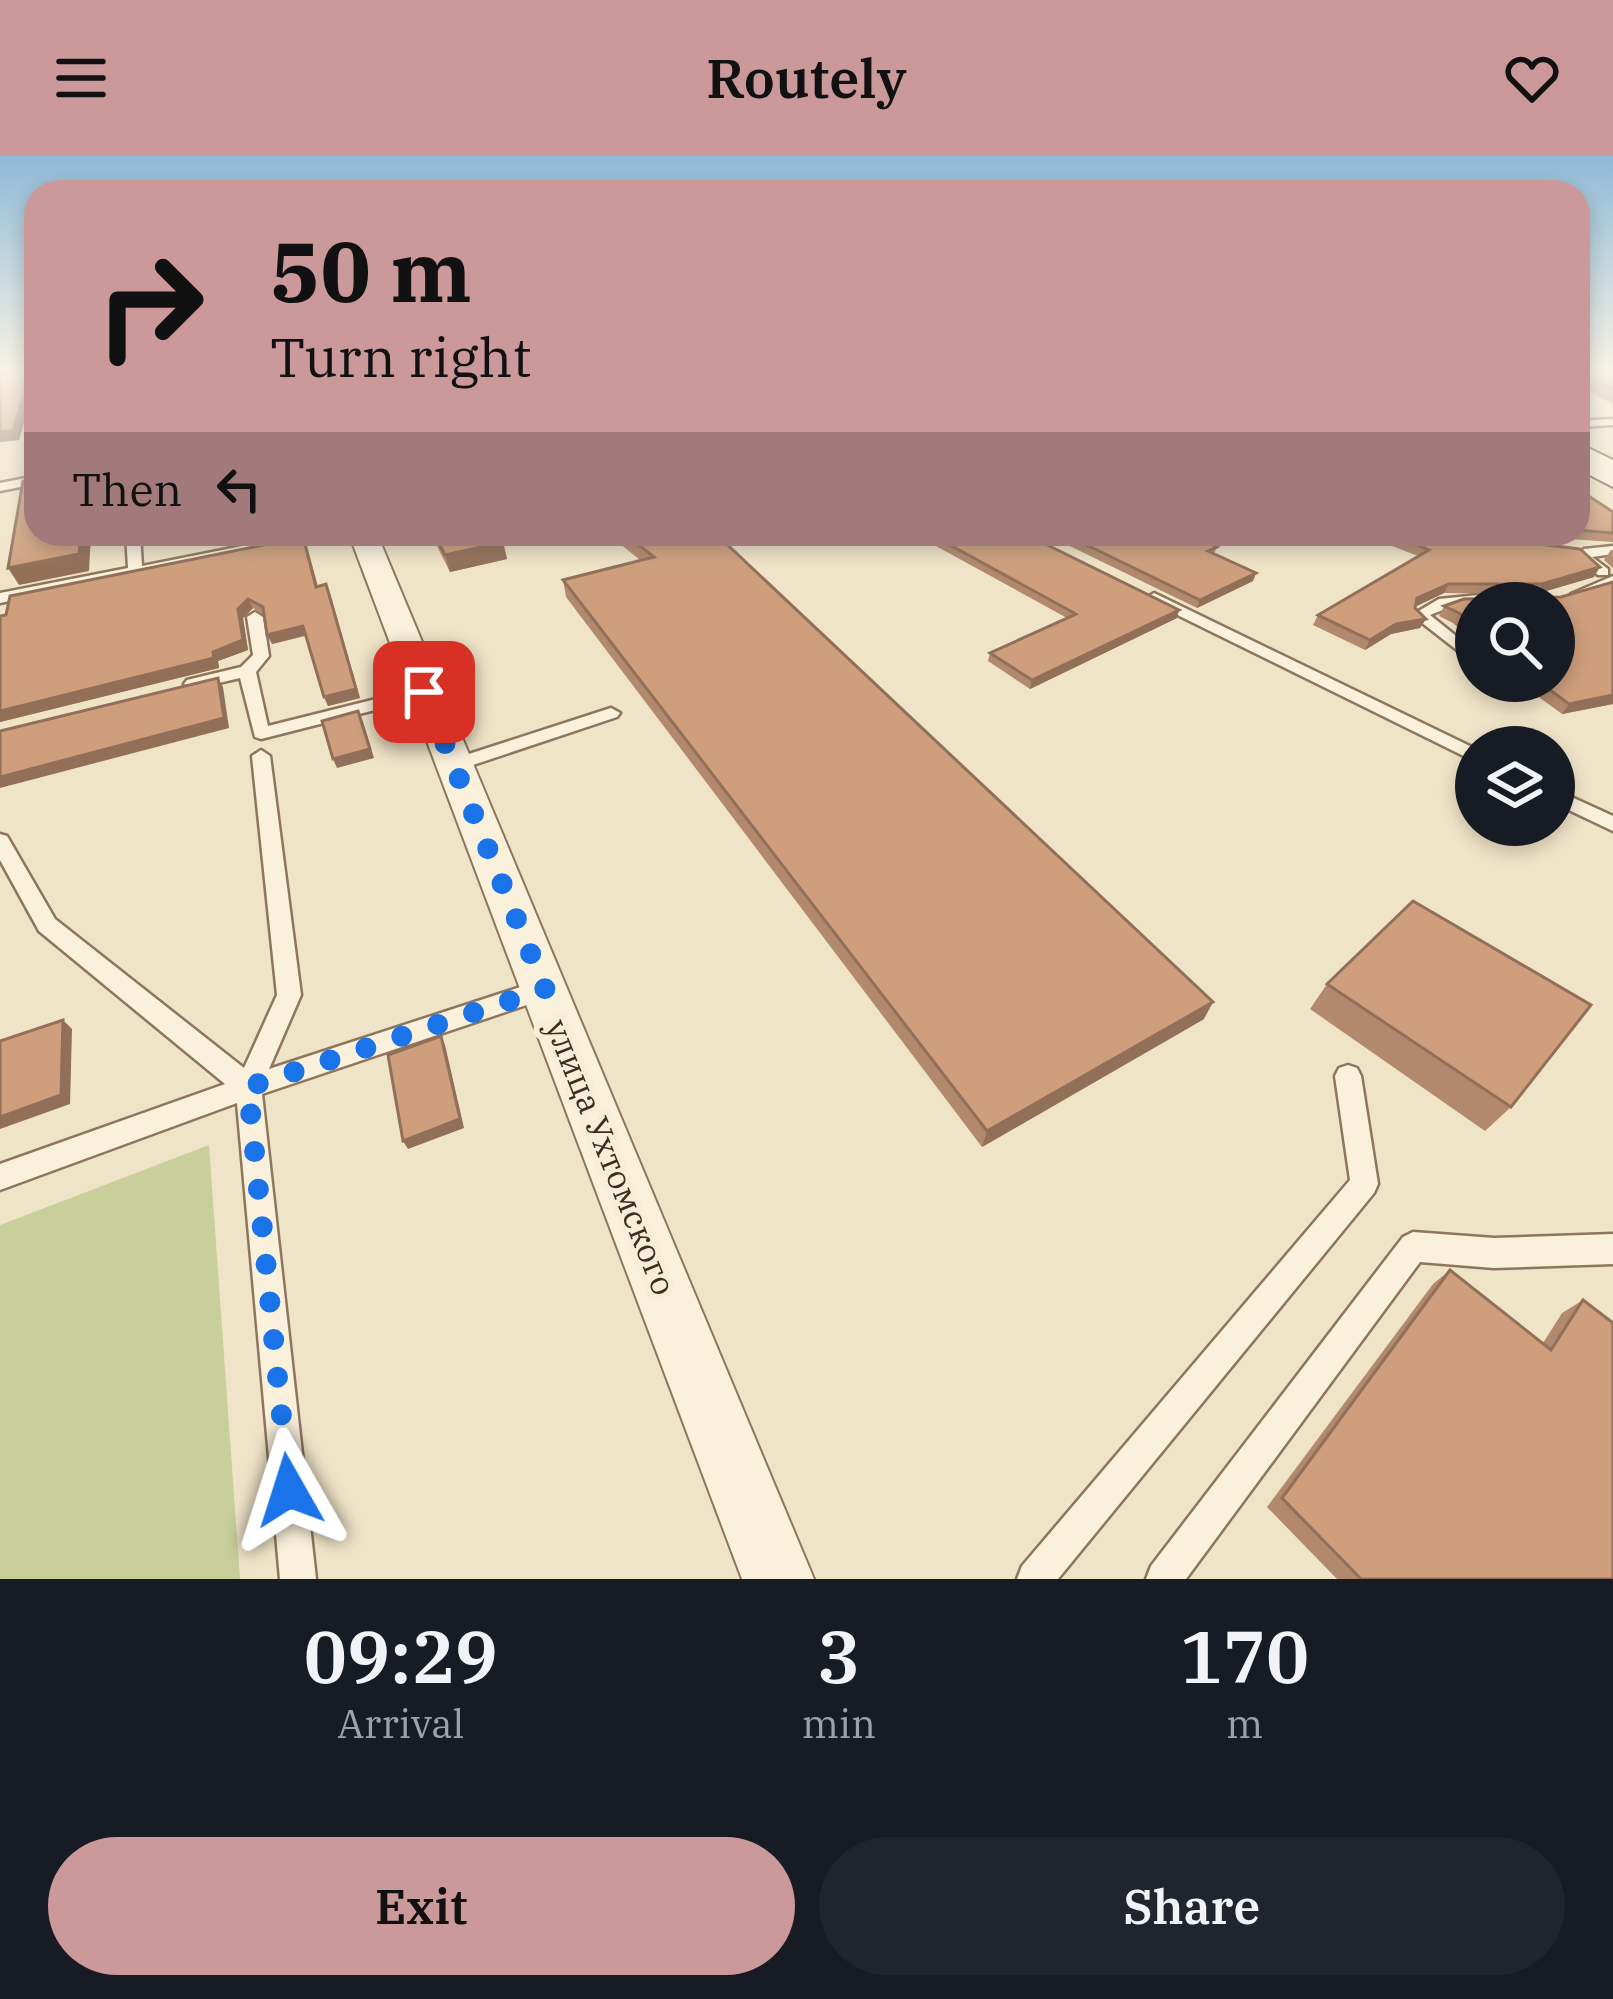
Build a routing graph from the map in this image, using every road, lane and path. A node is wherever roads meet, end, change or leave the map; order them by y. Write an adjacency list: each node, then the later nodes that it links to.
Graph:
1 (134, 546): 5 (lane)
2 (259, 546): 5 (lane)
3 (368, 546): 15 (street, улица Ухтомского)
4 (1613, 550): 6 (lane)
5 (135, 569): 9 (lane)
6 (1613, 580): 8 (lane)
7 (1126, 585): 17 (lane)
8 (1575, 591)
9 (0, 598)
10 (1455, 600): 12 (lane)
11 (255, 617): 13 (lane)
12 (1455, 643)
13 (247, 671): 14 (lane); 15 (lane)
14 (180, 688)
15 (424, 692): 19 (street, улица Ухтомского)
16 (611, 713): 19 (lane)
17 (1455, 747)
18 (261, 756): 25 (lane)
19 (454, 764): 23 (street, улица Ухтомского)
20 (1575, 805): 21 (lane)
21 (1613, 824)
22 (0, 842): 25 (lane)
23 (545, 989): 25 (lane); 29 (street, улица Ухтомского)
24 (1348, 1076): 30 (lane)
25 (248, 1087): 26 (lane); 28 (lane)
26 (0, 1178)
27 (1613, 1249): 31 (lane)
28 (298, 1579)
29 (778, 1579)
30 (1035, 1579)
31 (1164, 1579)

